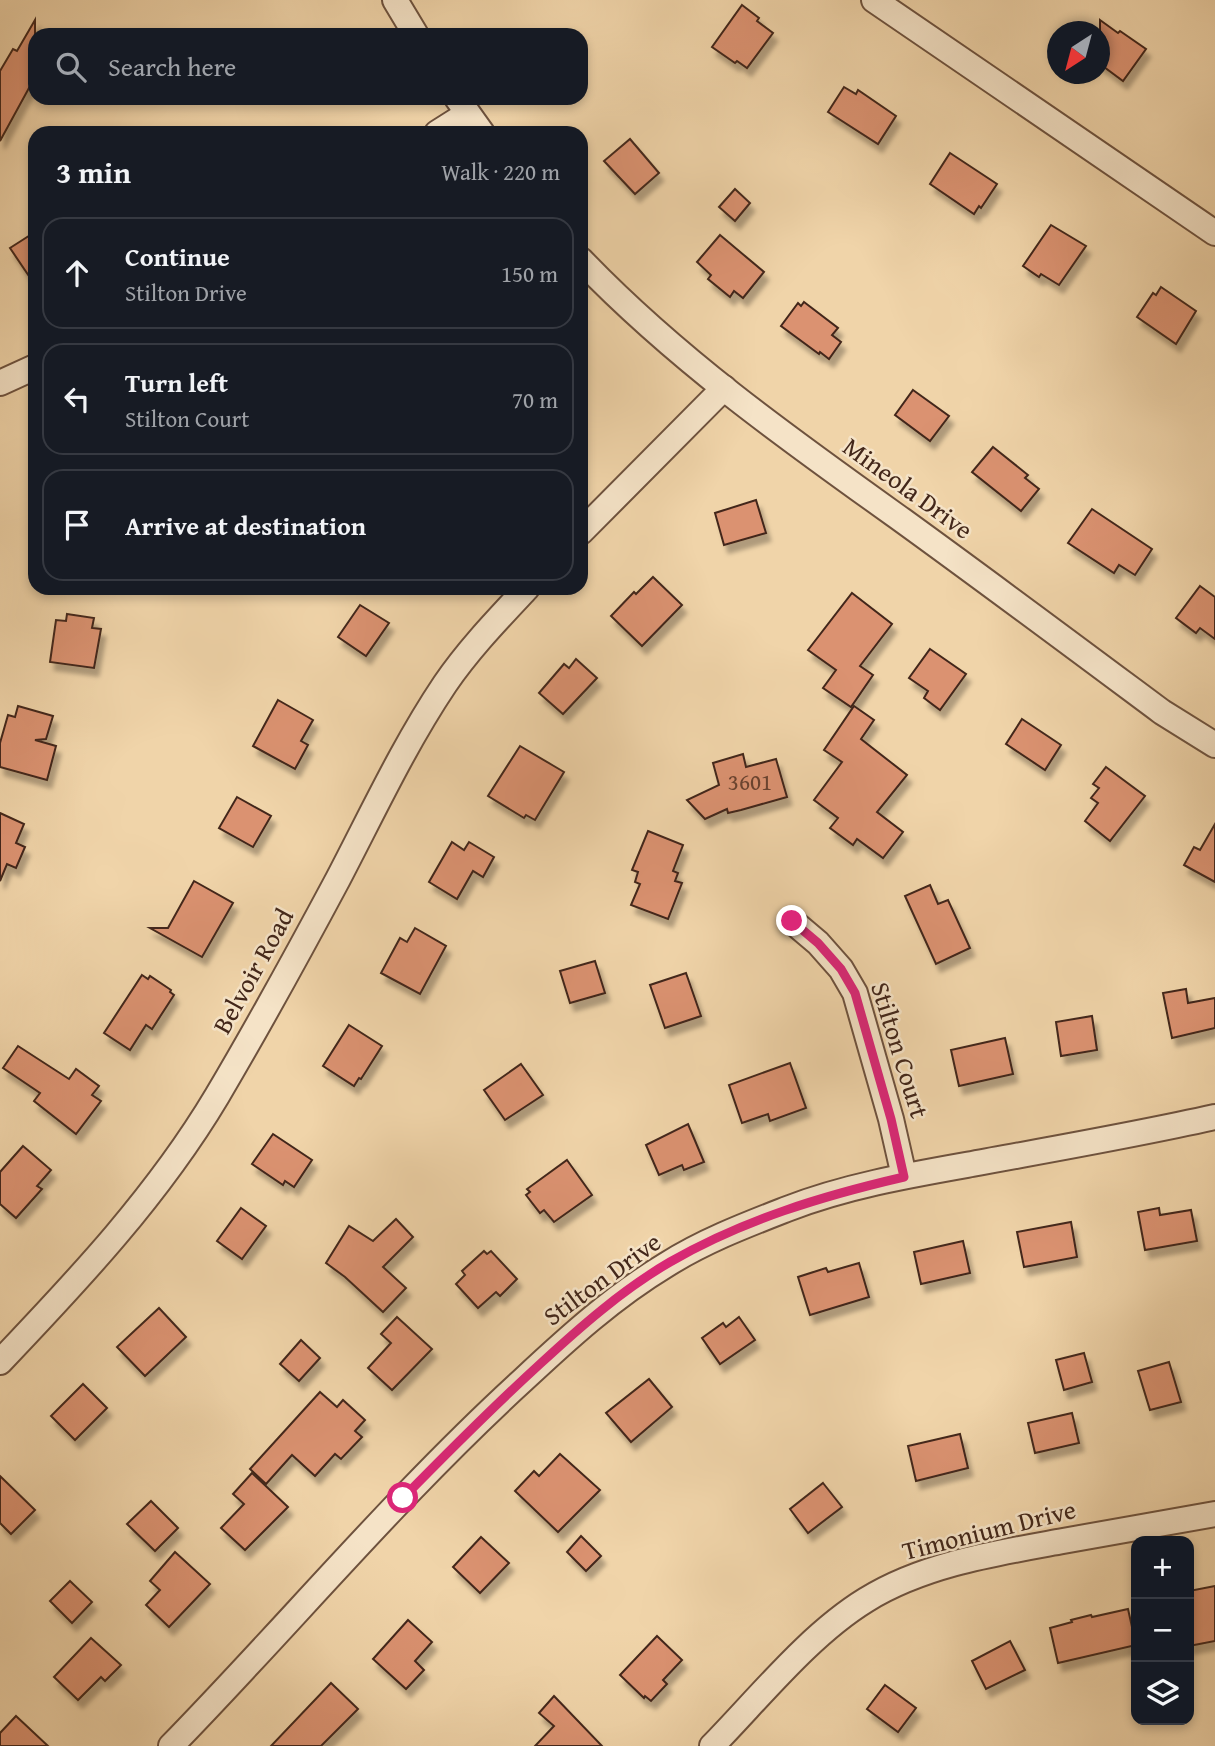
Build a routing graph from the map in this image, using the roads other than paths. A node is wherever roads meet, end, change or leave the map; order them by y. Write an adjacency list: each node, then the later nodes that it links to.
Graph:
1 (395, 0): 3 (street)
2 (874, 0): 6 (street)
3 (412, 28)
4 (469, 115): 5 (street)
5 (449, 126)
6 (1215, 233)
7 (588, 267): 10 (street, Mineola Drive)
8 (28, 371): 9 (street)
9 (0, 383)
10 (724, 388): 11 (street); 13 (street, Mineola Drive)
11 (588, 525)
12 (520, 595): 17 (street, Belvoir Road)
13 (1215, 746)
14 (792, 921): 16 (street, Stilton Court)
15 (1215, 1116): 16 (street, Stilton Drive)
16 (904, 1177): 19 (street, Stilton Drive)
17 (0, 1362)
18 (1215, 1514): 20 (street, Timonium Drive)
19 (171, 1746)
20 (712, 1746)

